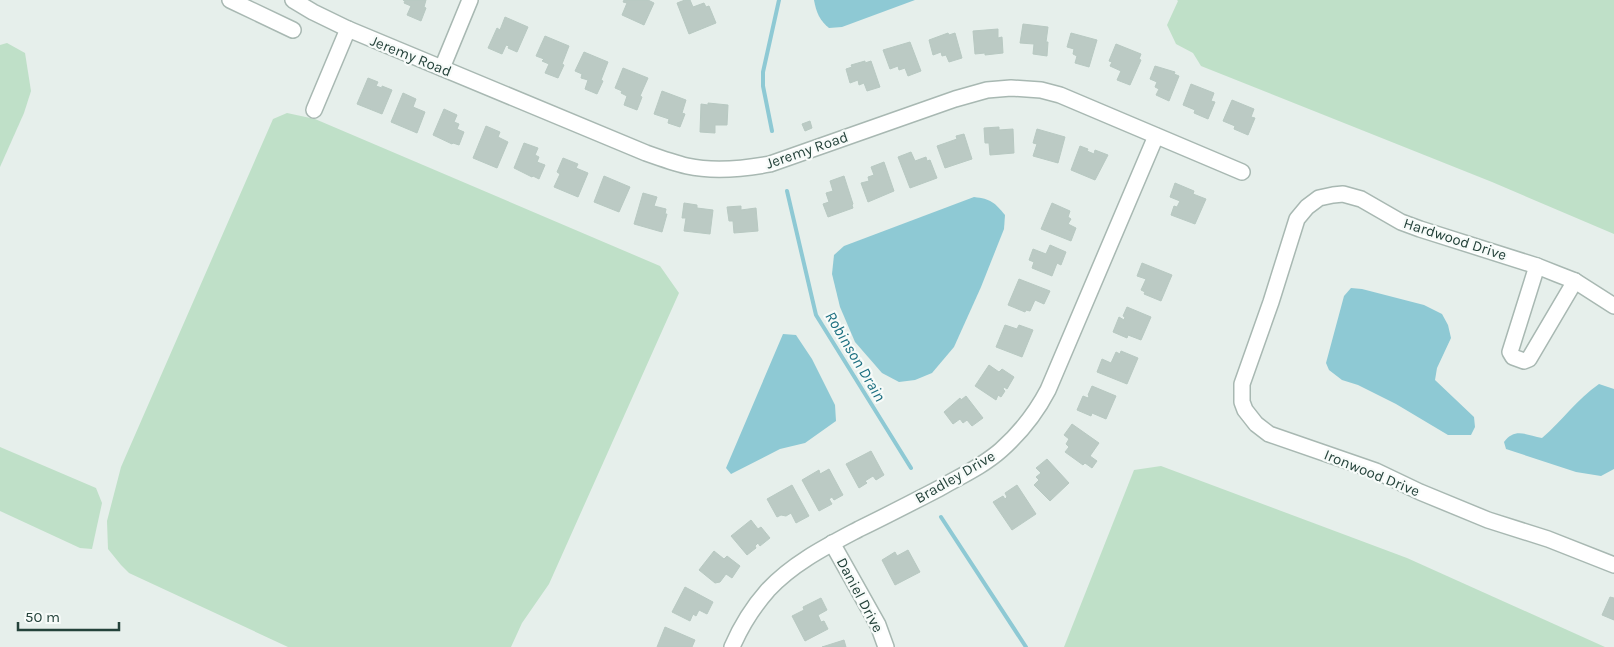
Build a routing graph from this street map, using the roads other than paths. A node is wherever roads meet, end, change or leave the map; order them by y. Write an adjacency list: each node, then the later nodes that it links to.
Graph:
1 (230, 0): 5 (street)
2 (293, 0): 4 (street, Jeremy Road)
3 (470, 0): 6 (street)
4 (348, 29): 6 (street, Jeremy Road); 7 (street)
5 (293, 30)
6 (442, 68): 8 (street, Jeremy Road)
7 (314, 110)
8 (1156, 136): 9 (street, Jeremy Road); 14 (street, Bradley Drive)
9 (1242, 172)
10 (1537, 266): 11 (street, Hardwood Drive); 11 (street); 12 (street, Hardwood Drive)
11 (1575, 281): 13 (street, Hardwood Drive)
12 (1271, 302): 15 (street, Ironwood Drive)
13 (1614, 306)
14 (832, 543): 16 (street, Bradley Drive); 17 (street, Daniel Drive)
15 (1614, 566)
16 (732, 647)
17 (886, 647)

